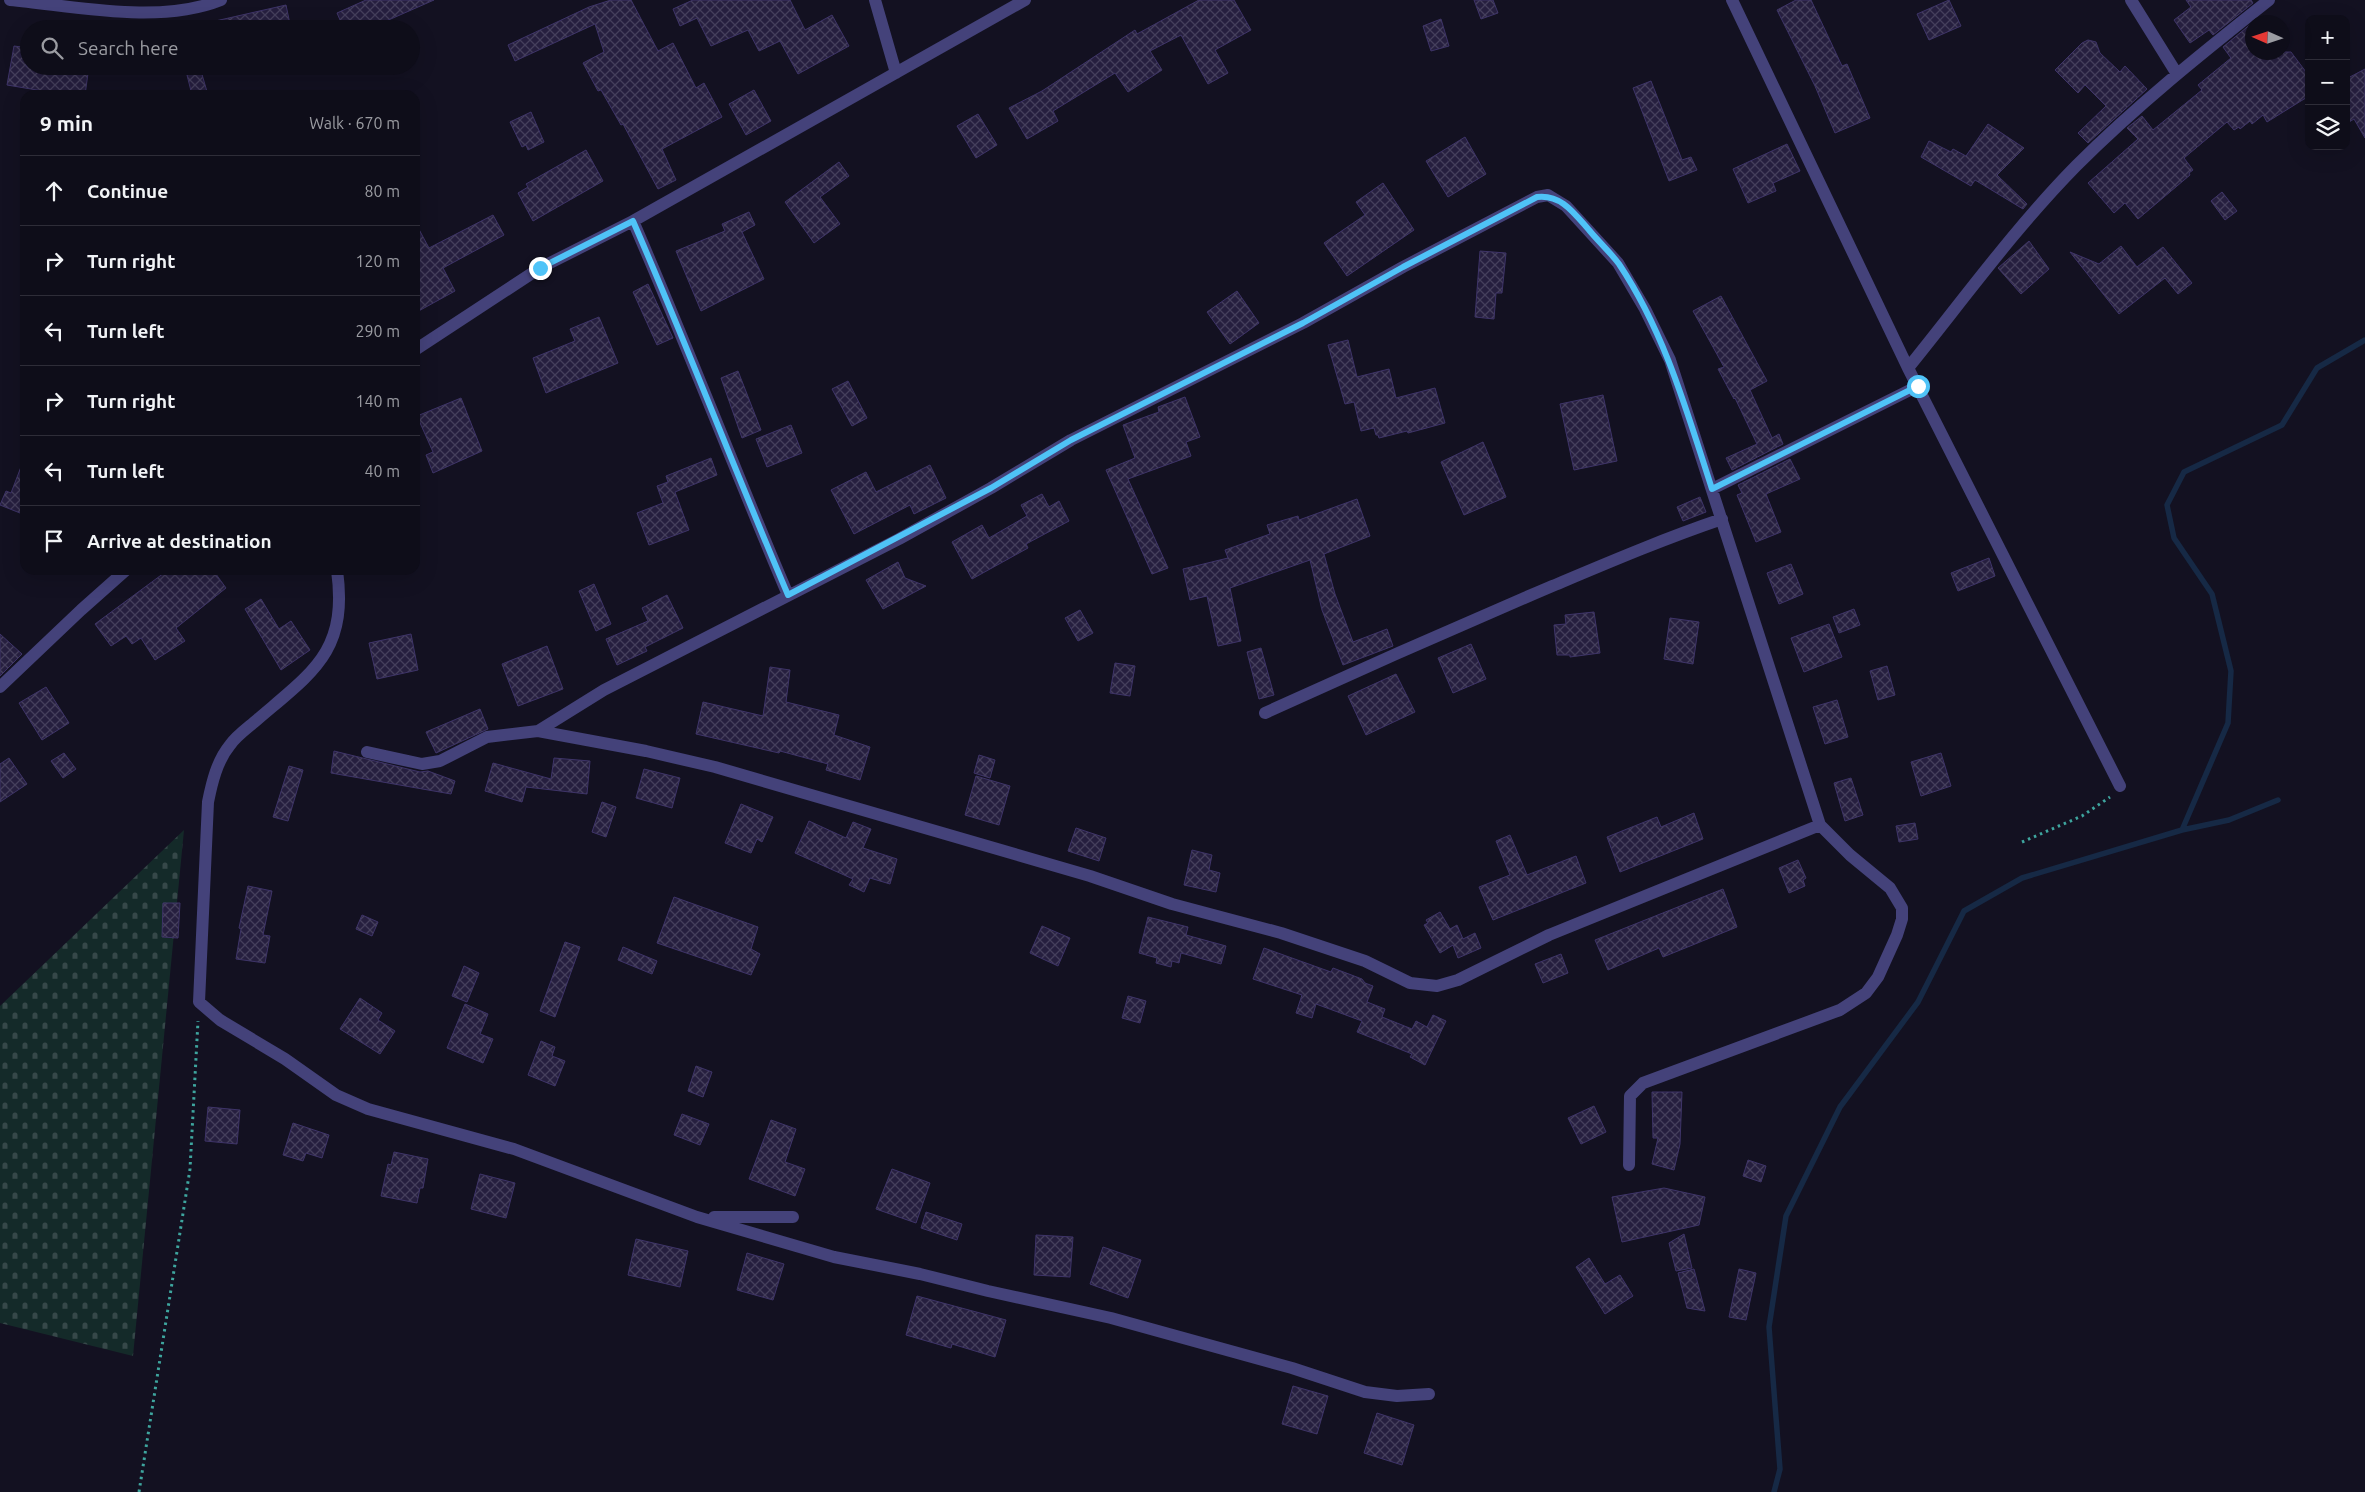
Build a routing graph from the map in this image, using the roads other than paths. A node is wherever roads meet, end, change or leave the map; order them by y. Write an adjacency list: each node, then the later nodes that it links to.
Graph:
1 (10, 0): 2 (street)
2 (221, 0)
3 (875, 0): 8 (street)
4 (1025, 0): 8 (street)
5 (1732, 0): 12 (street)
6 (2132, 0): 9 (street)
7 (2269, 0): 9 (street)
8 (896, 73): 10 (street)
9 (2177, 74): 12 (street)
10 (633, 221): 11 (street); 18 (street)
11 (420, 347)
12 (1908, 368): 13 (street)
13 (1918, 386): 14 (street); 23 (street)
14 (1712, 489): 15 (street); 18 (street)
15 (1722, 519): 20 (street); 24 (street)
16 (120, 575): 19 (street)
17 (337, 575): 26 (street)
18 (788, 595): 21 (street)
19 (0, 687)
20 (1265, 713)
21 (538, 731): 22 (street); 24 (street)
22 (367, 752)
23 (2120, 786)
24 (1820, 825): 25 (street)
25 (1629, 1165)
26 (696, 1217): 27 (street); 28 (street)
27 (794, 1217)
28 (1429, 1394)

